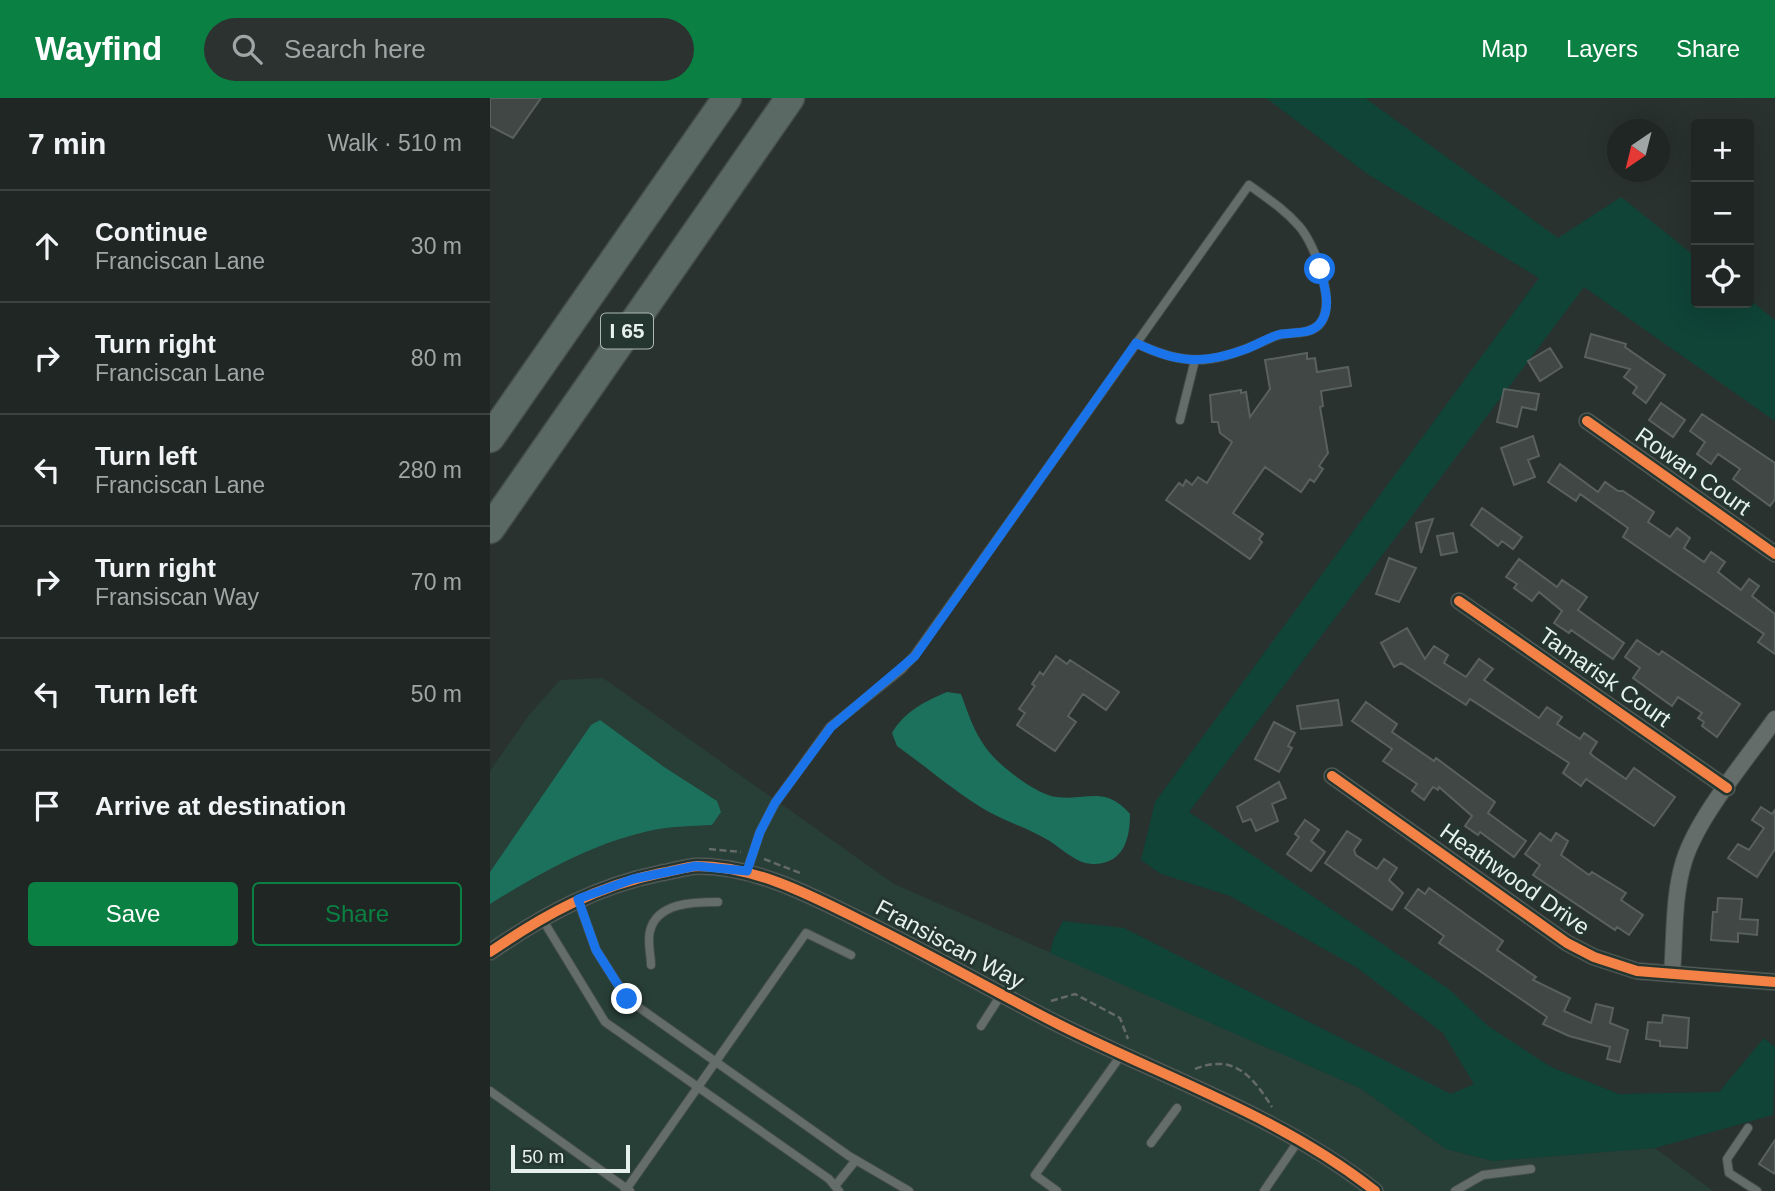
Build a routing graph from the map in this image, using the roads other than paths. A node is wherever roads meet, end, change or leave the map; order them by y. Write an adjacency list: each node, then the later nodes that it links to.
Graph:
1 (727, 98): 7 (highway, I 65)
2 (790, 98): 8 (highway, I 65)
3 (1136, 343): 4 (lane); 4 (lane); 14 (lane)
4 (1195, 360): 5 (lane)
5 (1180, 420)
6 (1587, 421): 9 (street, Rowan Court)
7 (490, 438)
8 (490, 529)
9 (1775, 554)
10 (1459, 601): 13 (street, Tamarisk Court)
11 (1775, 719): 13 (street)
12 (1332, 776): 21 (street, Heathwood Drive)
13 (1727, 788): 21 (street)
14 (747, 871): 15 (street, Fransiscan Way); 23 (street, Fransiscan Way)
15 (578, 899): 17 (street, Fransiscan Way); 26 (lane)
16 (718, 902): 20 (lane)
17 (541, 917): 18 (street, Fransiscan Way); 27 (lane)
18 (490, 952)
19 (851, 955): 26 (lane)
20 (651, 965)
21 (1672, 974): 22 (street, Heathwood Drive)
22 (1775, 982)
23 (1001, 995): 24 (lane); 25 (street, Fransiscan Way)
24 (981, 1026)
25 (1122, 1054): 31 (street, Fransiscan Way); 38 (lane)
26 (715, 1061): 27 (lane); 33 (lane)
27 (697, 1085): 35 (lane); 36 (lane)
28 (490, 1091): 36 (lane)
29 (1177, 1108): 32 (lane)
30 (1748, 1128): 42 (lane)
31 (1299, 1140): 39 (lane); 40 (street, Fransiscan Way)
32 (1151, 1143)
33 (856, 1160): 35 (lane); 37 (lane)
34 (1531, 1169): 41 (lane)
35 (837, 1189)
36 (627, 1190)
37 (909, 1191)
38 (1057, 1191)
39 (1264, 1191)
40 (1375, 1191)
41 (1455, 1191)
42 (1757, 1191)

